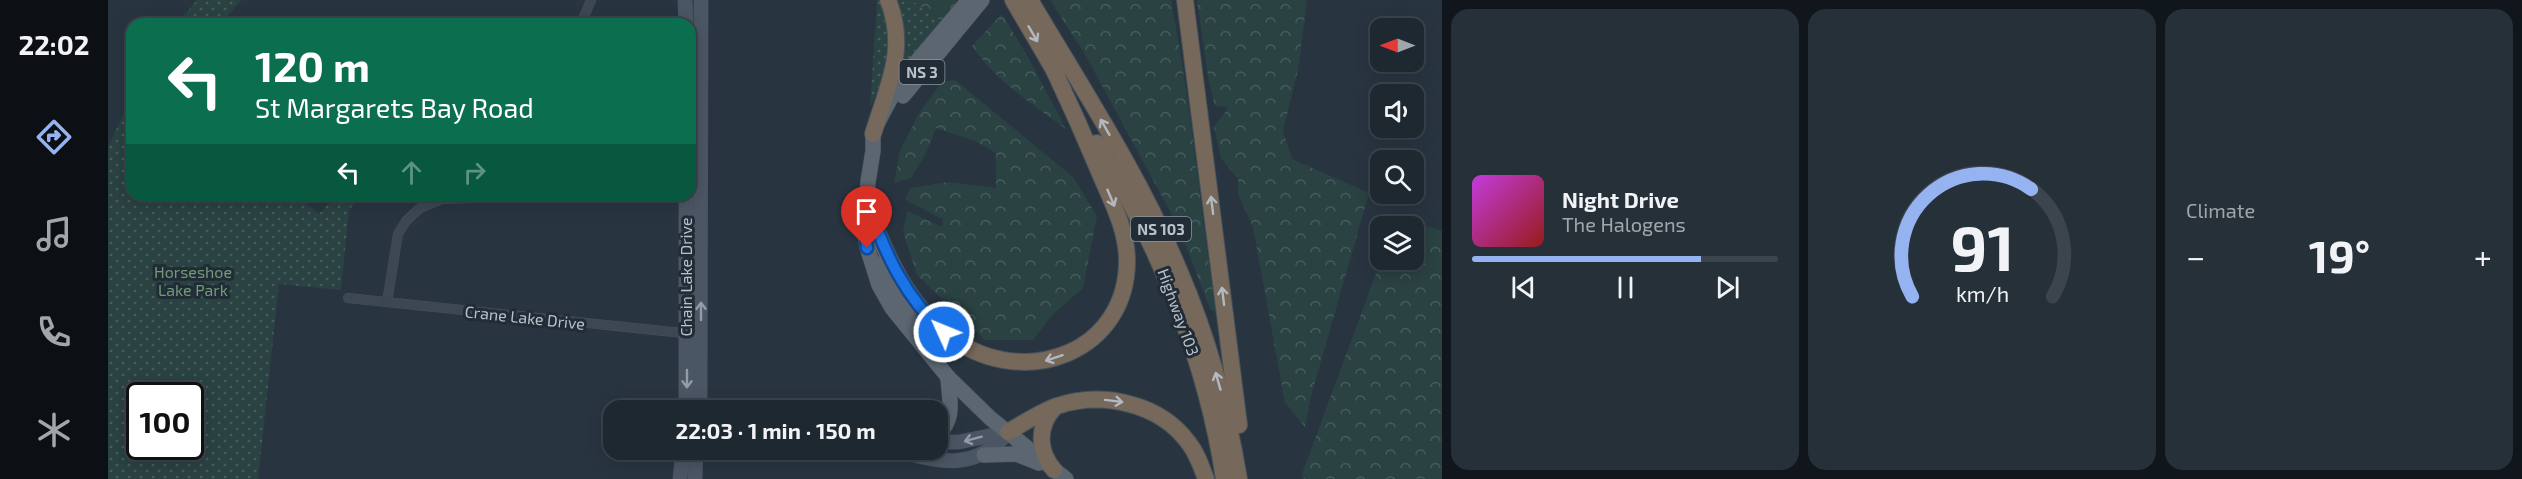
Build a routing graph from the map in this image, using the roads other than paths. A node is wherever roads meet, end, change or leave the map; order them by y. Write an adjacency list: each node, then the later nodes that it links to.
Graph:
1 (591, 0): 10 (street)
2 (685, 0): 11 (street)
3 (700, 0): 15 (street, Chain Lake Drive)
4 (888, 0): 13 (highway)
5 (969, 0): 13 (main road, NS 3)
6 (982, 0): 14 (main road, NS 3)
7 (1013, 0): 12 (highway, Highway 103 / NS 103, one-way to 12)
8 (1030, 0): 41 (highway, Highway 103 / NS 103, one-way to 8)
9 (1185, 0): 42 (highway, one-way to 9)
10 (583, 18)
11 (686, 18)
12 (1053, 68): 20 (highway, one-way to 20); 40 (highway, Highway 103 / NS 103)
13 (873, 134): 14 (main road, NS 3)
14 (873, 152): 19 (main road, NS 3)
15 (696, 187)
16 (437, 201): 22 (street)
17 (686, 201): 24 (street, Chain Lake Drive)
18 (696, 201): 24 (street, Chain Lake Drive, one-way to 18)
19 (868, 205): 20 (main road, NS 3); 23 (main road, NS 3)
20 (874, 224): 23 (main road, NS 3)
21 (348, 298): 22 (street, Crane Lake Drive)
22 (387, 302): 24 (street, Crane Lake Drive)
23 (913, 331): 25 (main road, NS 3)
24 (694, 334): 26 (street, Chain Lake Drive)
25 (948, 378): 28 (main road); 29 (main road, NS 3)
26 (693, 400)
27 (1056, 406): 29 (highway); 36 (highway); 39 (highway, one-way to 39)
28 (948, 420)
29 (1008, 432): 30 (street, one-way to 30); 31 (street); 36 (main road, NS 3)
30 (948, 442)
31 (984, 455): 35 (street); 36 (main road)
32 (682, 460): 38 (street)
33 (696, 460): 37 (street)
34 (700, 460): 37 (street)
35 (948, 460)
36 (1060, 474)
37 (695, 477)
38 (680, 479)
39 (1206, 479)
40 (1224, 479)
41 (1239, 479)
42 (1245, 479)

